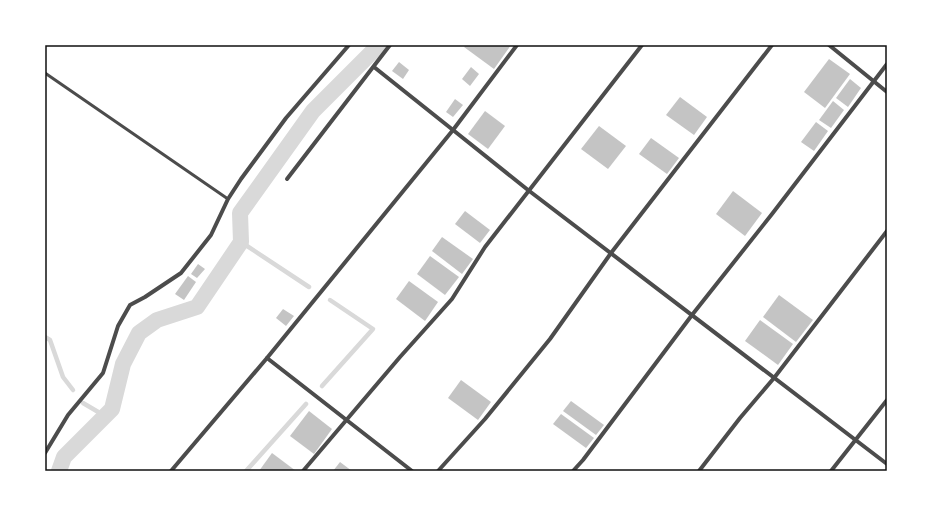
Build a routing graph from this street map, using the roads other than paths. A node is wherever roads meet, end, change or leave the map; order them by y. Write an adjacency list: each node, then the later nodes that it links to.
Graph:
1 (349, 45): 15 (street)
2 (390, 45): 8 (street)
3 (517, 45): 12 (street)
4 (642, 45): 14 (street)
5 (772, 45): 17 (street)
6 (829, 45): 10 (street)
7 (887, 64): 10 (street)
8 (374, 68): 12 (street); 13 (street)
9 (45, 72): 15 (lane)
10 (874, 81): 11 (street); 18 (street)
11 (887, 92)
12 (453, 130): 14 (street); 19 (street)
13 (287, 179)
14 (528, 190): 17 (street); 22 (street)
15 (228, 199): 24 (street)
16 (887, 231): 20 (street)
17 (611, 253): 18 (street); 29 (street)
18 (692, 315): 20 (street); 30 (street)
19 (267, 358): 22 (street); 26 (street)
20 (774, 378): 23 (street); 31 (street)
21 (887, 400): 23 (street)
22 (347, 420): 27 (street); 28 (street)
23 (856, 440): 25 (street); 32 (street)
24 (45, 453)
25 (887, 464)
26 (171, 471)
27 (303, 471)
28 (412, 471)
29 (438, 471)
30 (573, 471)
31 (699, 471)
32 (831, 471)

